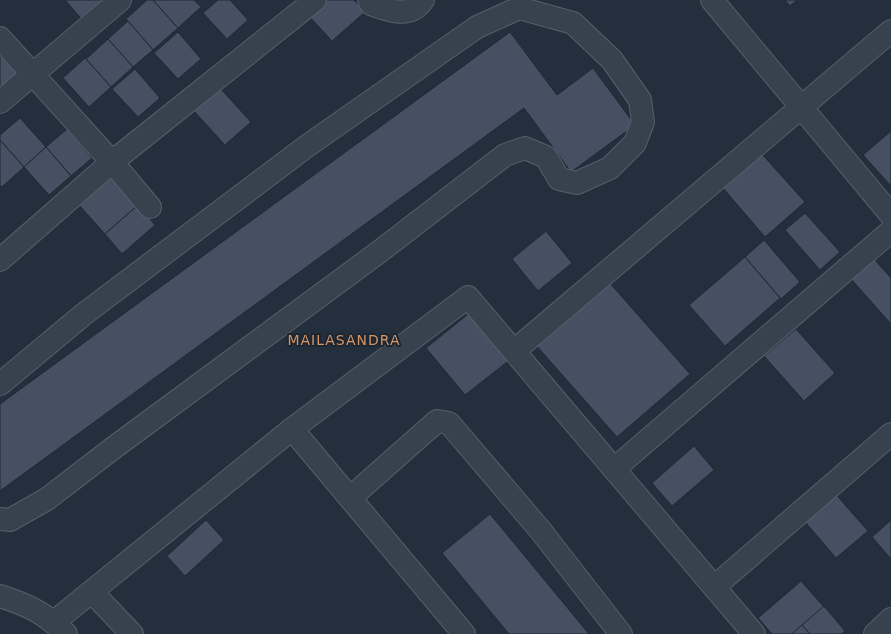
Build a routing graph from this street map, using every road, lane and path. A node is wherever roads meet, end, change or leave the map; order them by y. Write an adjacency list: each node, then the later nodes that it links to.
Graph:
1 (120, 0): 8 (street)
2 (315, 0): 11 (street)
3 (369, 0): 4 (street)
4 (423, 0)
5 (712, 0): 10 (street)
6 (891, 31): 10 (street)
7 (0, 38): 8 (street)
8 (32, 74): 9 (street); 11 (street)
9 (0, 102)
10 (801, 108): 13 (street); 16 (street)
11 (112, 162): 12 (street); 15 (street)
12 (150, 207)
13 (891, 215)
14 (891, 231): 20 (street)
15 (0, 260)
16 (514, 351): 18 (street); 20 (street)
17 (0, 384): 22 (street)
18 (292, 429): 21 (street); 24 (street)
19 (891, 434): 23 (street)
20 (614, 469): 23 (street)
21 (350, 498): 29 (street); 30 (street)
22 (0, 520)
23 (714, 587): 31 (street)
24 (92, 592): 27 (street); 28 (street)
25 (0, 596): 27 (street)
26 (891, 619): 32 (street)
27 (60, 628)
28 (132, 634)
29 (464, 634)
30 (621, 634)
31 (754, 634)
32 (875, 634)

